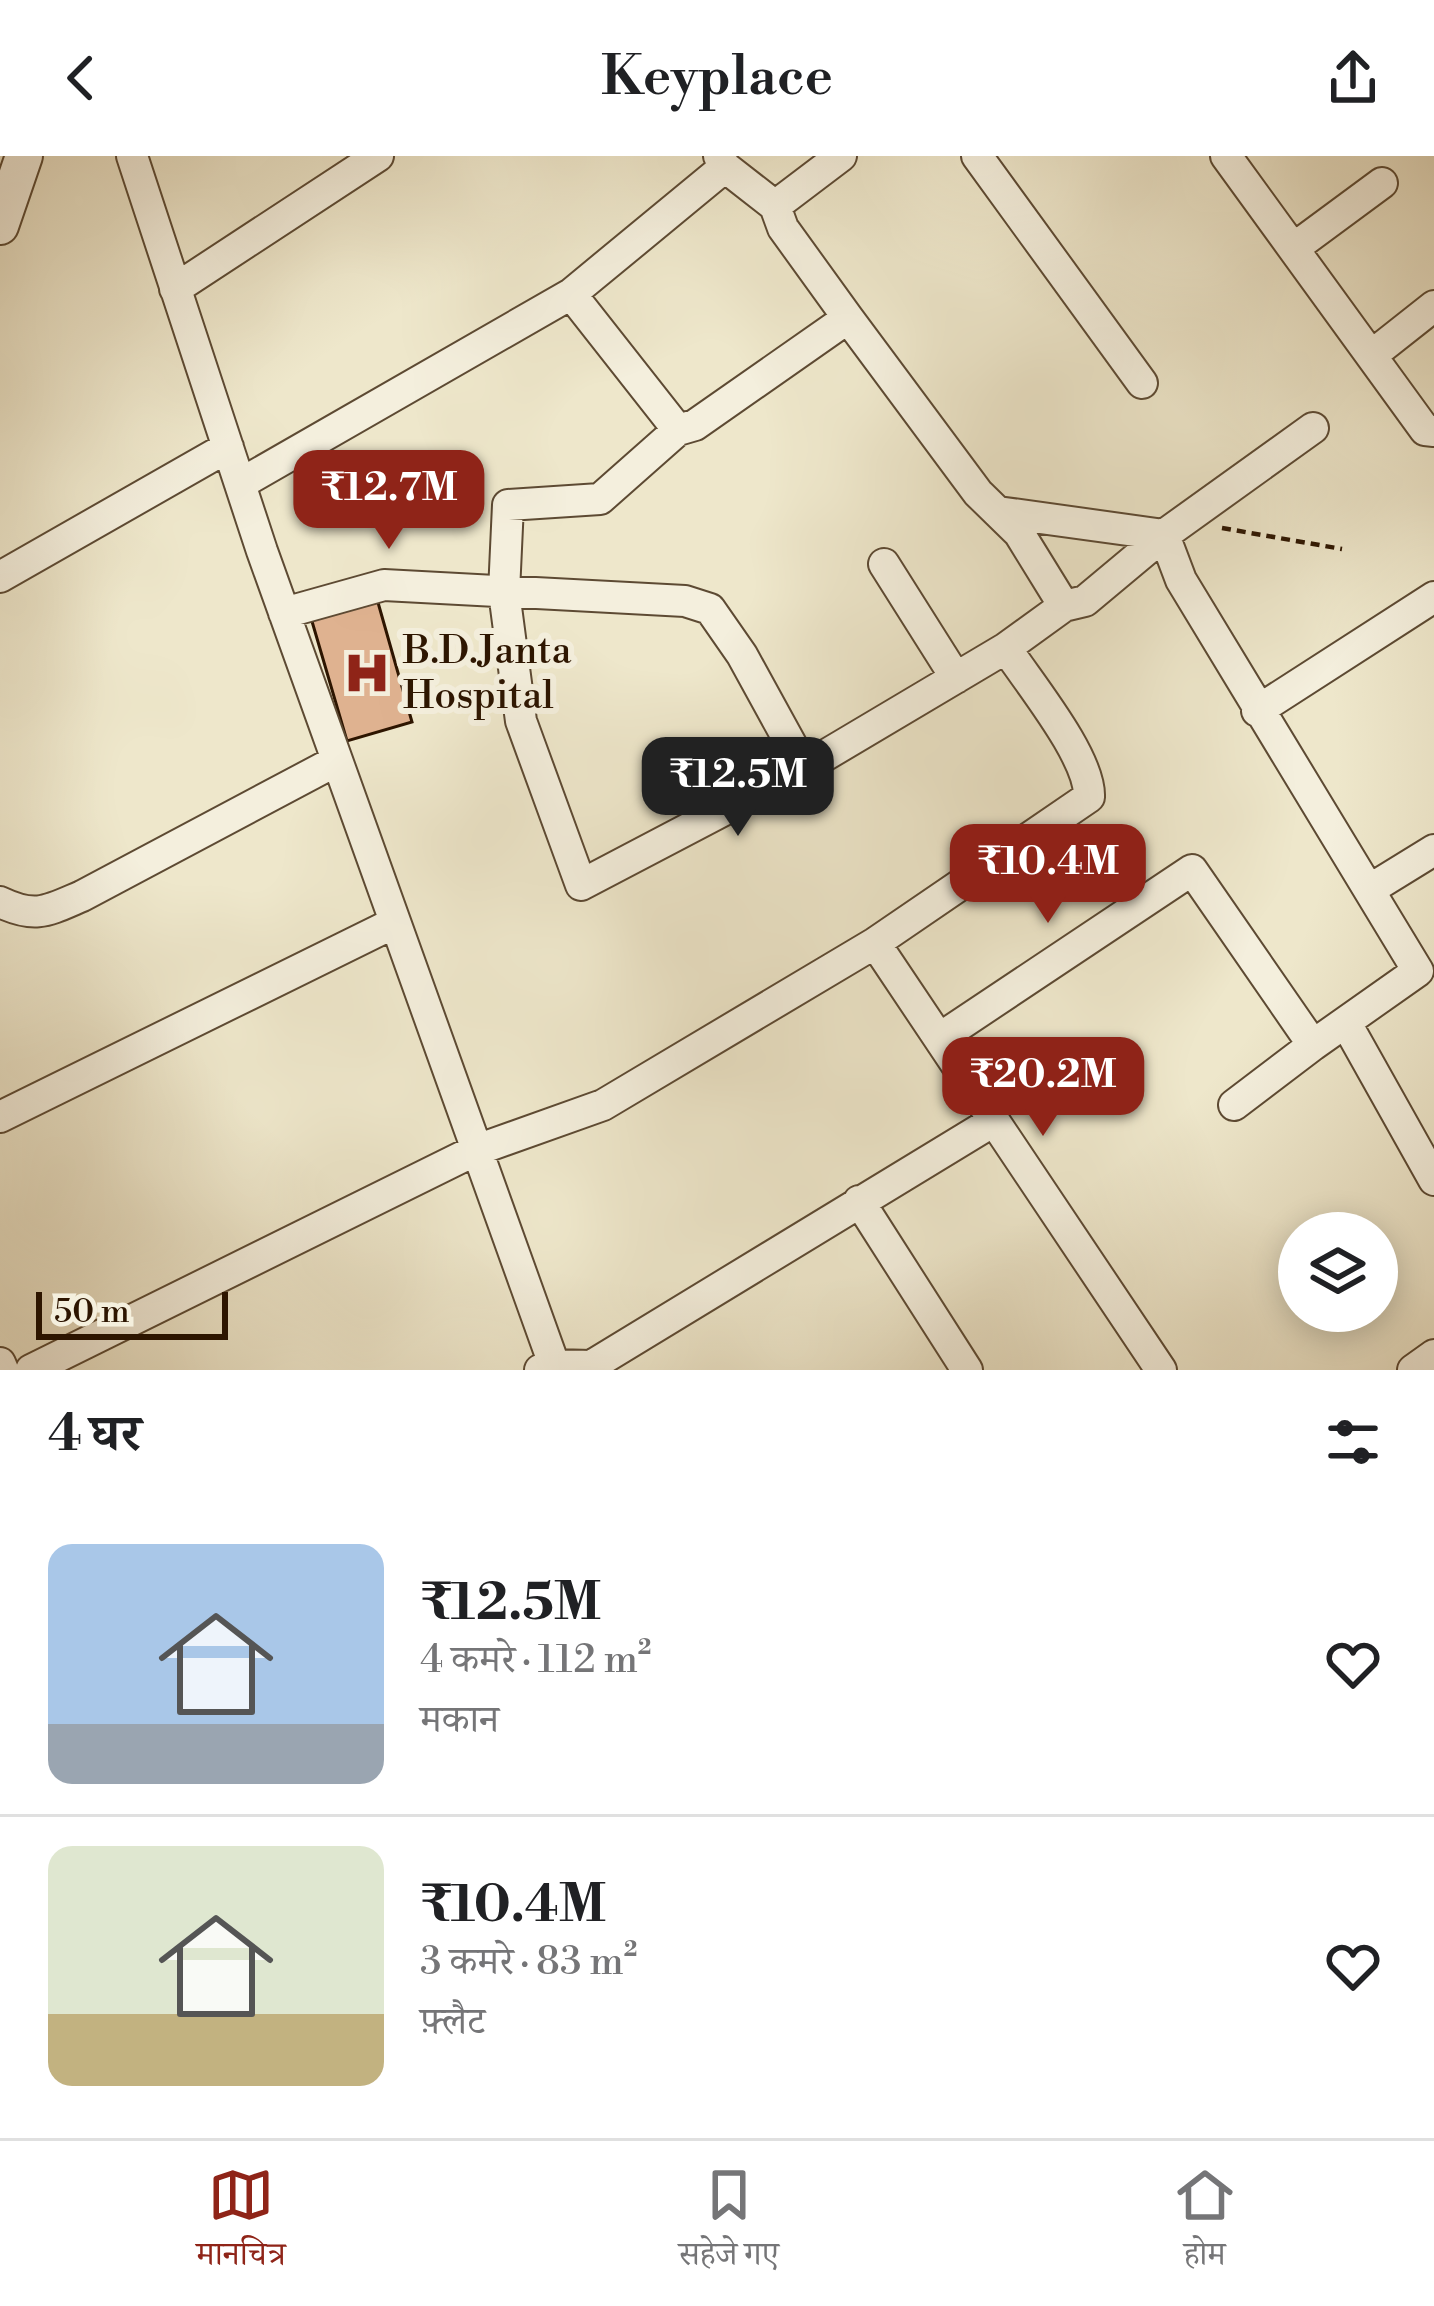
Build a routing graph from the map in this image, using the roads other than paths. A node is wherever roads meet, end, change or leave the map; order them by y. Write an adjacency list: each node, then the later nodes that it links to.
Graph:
1 (24, 156): 9 (street)
2 (132, 156): 12 (street)
3 (379, 156): 12 (street)
4 (841, 156): 10 (street)
5 (976, 156): 17 (street)
6 (1226, 156): 11 (street)
7 (722, 162): 10 (street); 13 (street)
8 (1382, 183): 11 (street)
9 (4, 203)
10 (775, 206): 15 (street)
11 (1294, 248): 16 (street)
12 (175, 289): 21 (street)
13 (571, 294): 19 (street); 22 (street)
14 (1434, 306): 16 (street)
15 (848, 318): 19 (street); 23 (street)
16 (1372, 356): 20 (street)
17 (1142, 383)
18 (1313, 428): 24 (street)
19 (678, 430): 27 (street)
20 (1434, 431)
21 (228, 447): 22 (street); 26 (street)
22 (240, 484): 30 (street)
23 (998, 512): 24 (street); 29 (street)
24 (1164, 535): 29 (street); 33 (street)
25 (884, 564): 32 (street)
26 (0, 577)
27 (504, 592): 30 (street); 35 (street); 35 (street)
28 (1434, 597): 33 (street)
29 (1064, 606): 31 (street)
30 (284, 613): 34 (street)
31 (1006, 649): 32 (street); 40 (street)
32 (956, 678): 35 (street)
33 (1257, 711): 37 (street)
34 (336, 761): 38 (street); 39 (street)
35 (804, 767)
36 (1434, 850): 37 (street)
37 (1369, 890): 41 (street)
38 (0, 902)
39 (394, 923): 45 (street); 47 (street)
40 (875, 943): 42 (street); 47 (street)
41 (1346, 1023): 43 (street); 48 (street)
42 (940, 1038): 43 (street); 46 (street)
43 (1312, 1045): 44 (street)
44 (1234, 1105)
45 (0, 1117)
46 (992, 1122): 49 (street); 54 (street)
47 (474, 1151): 51 (street); 52 (street)
48 (1434, 1180)
49 (859, 1201): 51 (street); 53 (street)
50 (1434, 1355): 55 (street)
51 (550, 1368)
52 (31, 1370)
53 (967, 1370)
54 (1161, 1370)
55 (1413, 1370)

